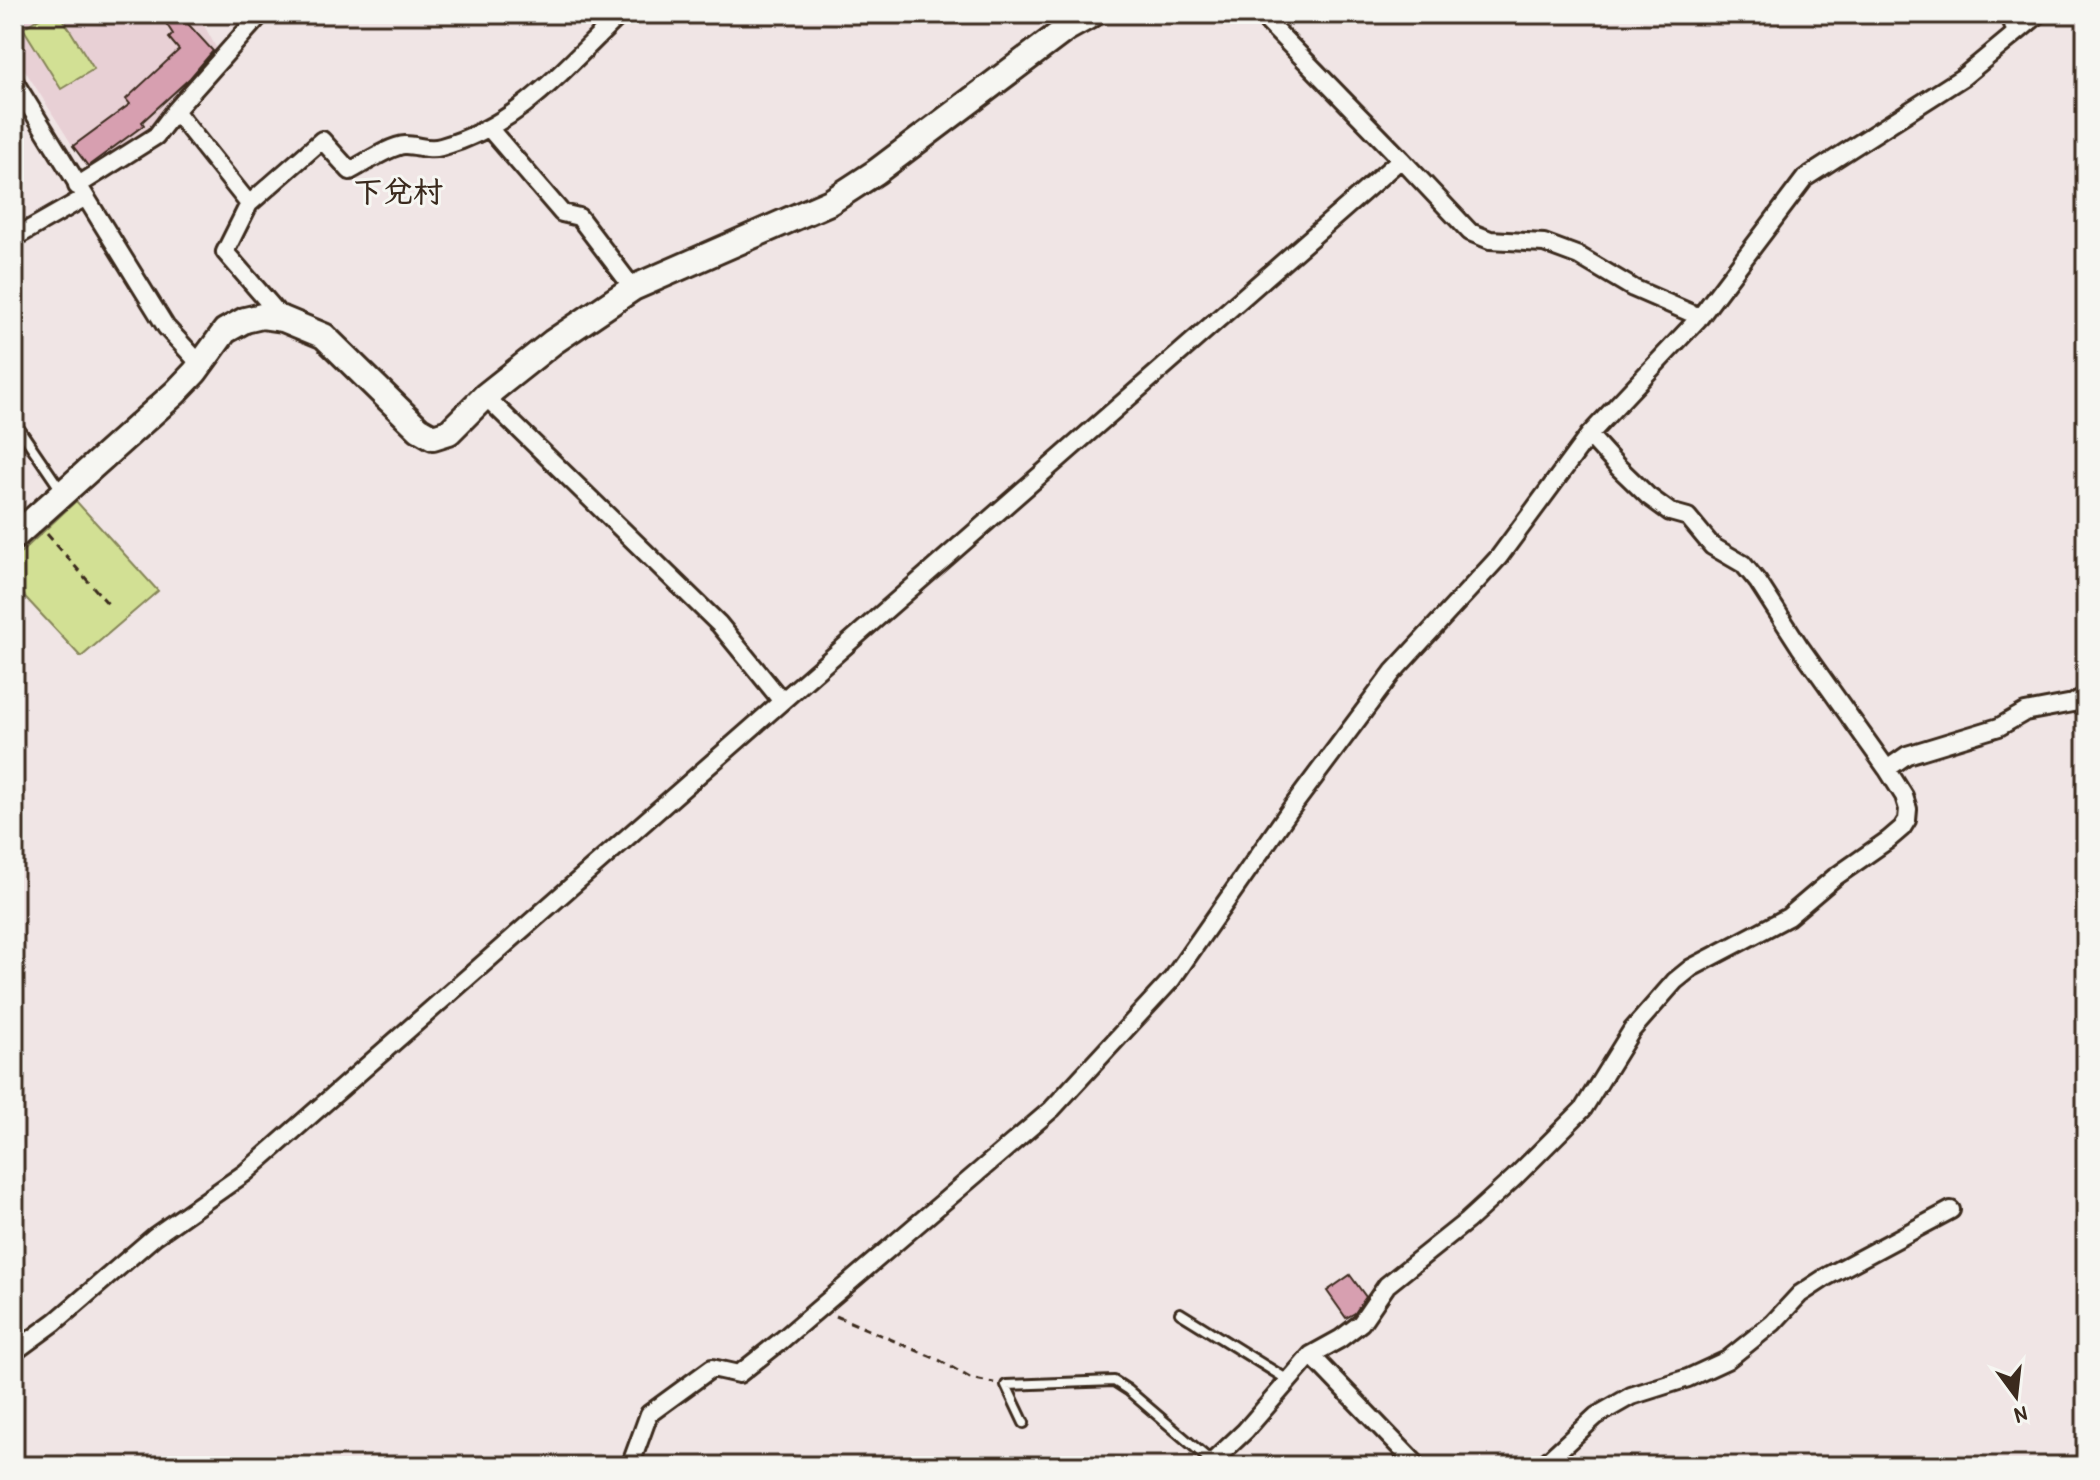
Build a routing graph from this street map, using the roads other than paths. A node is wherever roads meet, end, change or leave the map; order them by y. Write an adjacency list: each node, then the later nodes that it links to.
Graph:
1 (261, 14): 9 (street)
2 (621, 14): 10 (street)
3 (1093, 14): 15 (street)
4 (1260, 14): 11 (street)
5 (2006, 14): 7 (lane)
6 (2039, 14): 7 (street)
7 (2012, 35): 16 (street)
8 (14, 81): 12 (street)
9 (175, 111): 12 (street); 13 (street)
10 (489, 128): 13 (street); 15 (street)
11 (1401, 159): 16 (street); 25 (street)
12 (81, 192): 14 (street); 18 (street)
13 (249, 204): 17 (street)
14 (14, 238)
15 (633, 288): 19 (street)
16 (1700, 317): 21 (street)
17 (283, 319): 18 (street); 19 (street)
18 (200, 364): 22 (street)
19 (485, 396): 25 (street)
20 (14, 421): 22 (lane)
21 (1589, 435): 26 (street); 34 (street)
22 (63, 493): 23 (street)
23 (14, 537)
24 (2086, 695): 26 (street)
25 (781, 700): 29 (street)
26 (1887, 769): 30 (street)
27 (1951, 1210): 36 (street)
28 (1180, 1313): 31 (lane)
29 (14, 1352)
30 (1311, 1355): 31 (street); 35 (street)
31 (1288, 1380): 33 (street)
32 (1024, 1423): 33 (lane)
33 (1210, 1464)
34 (630, 1466)
35 (1418, 1466)
36 (1542, 1466)

